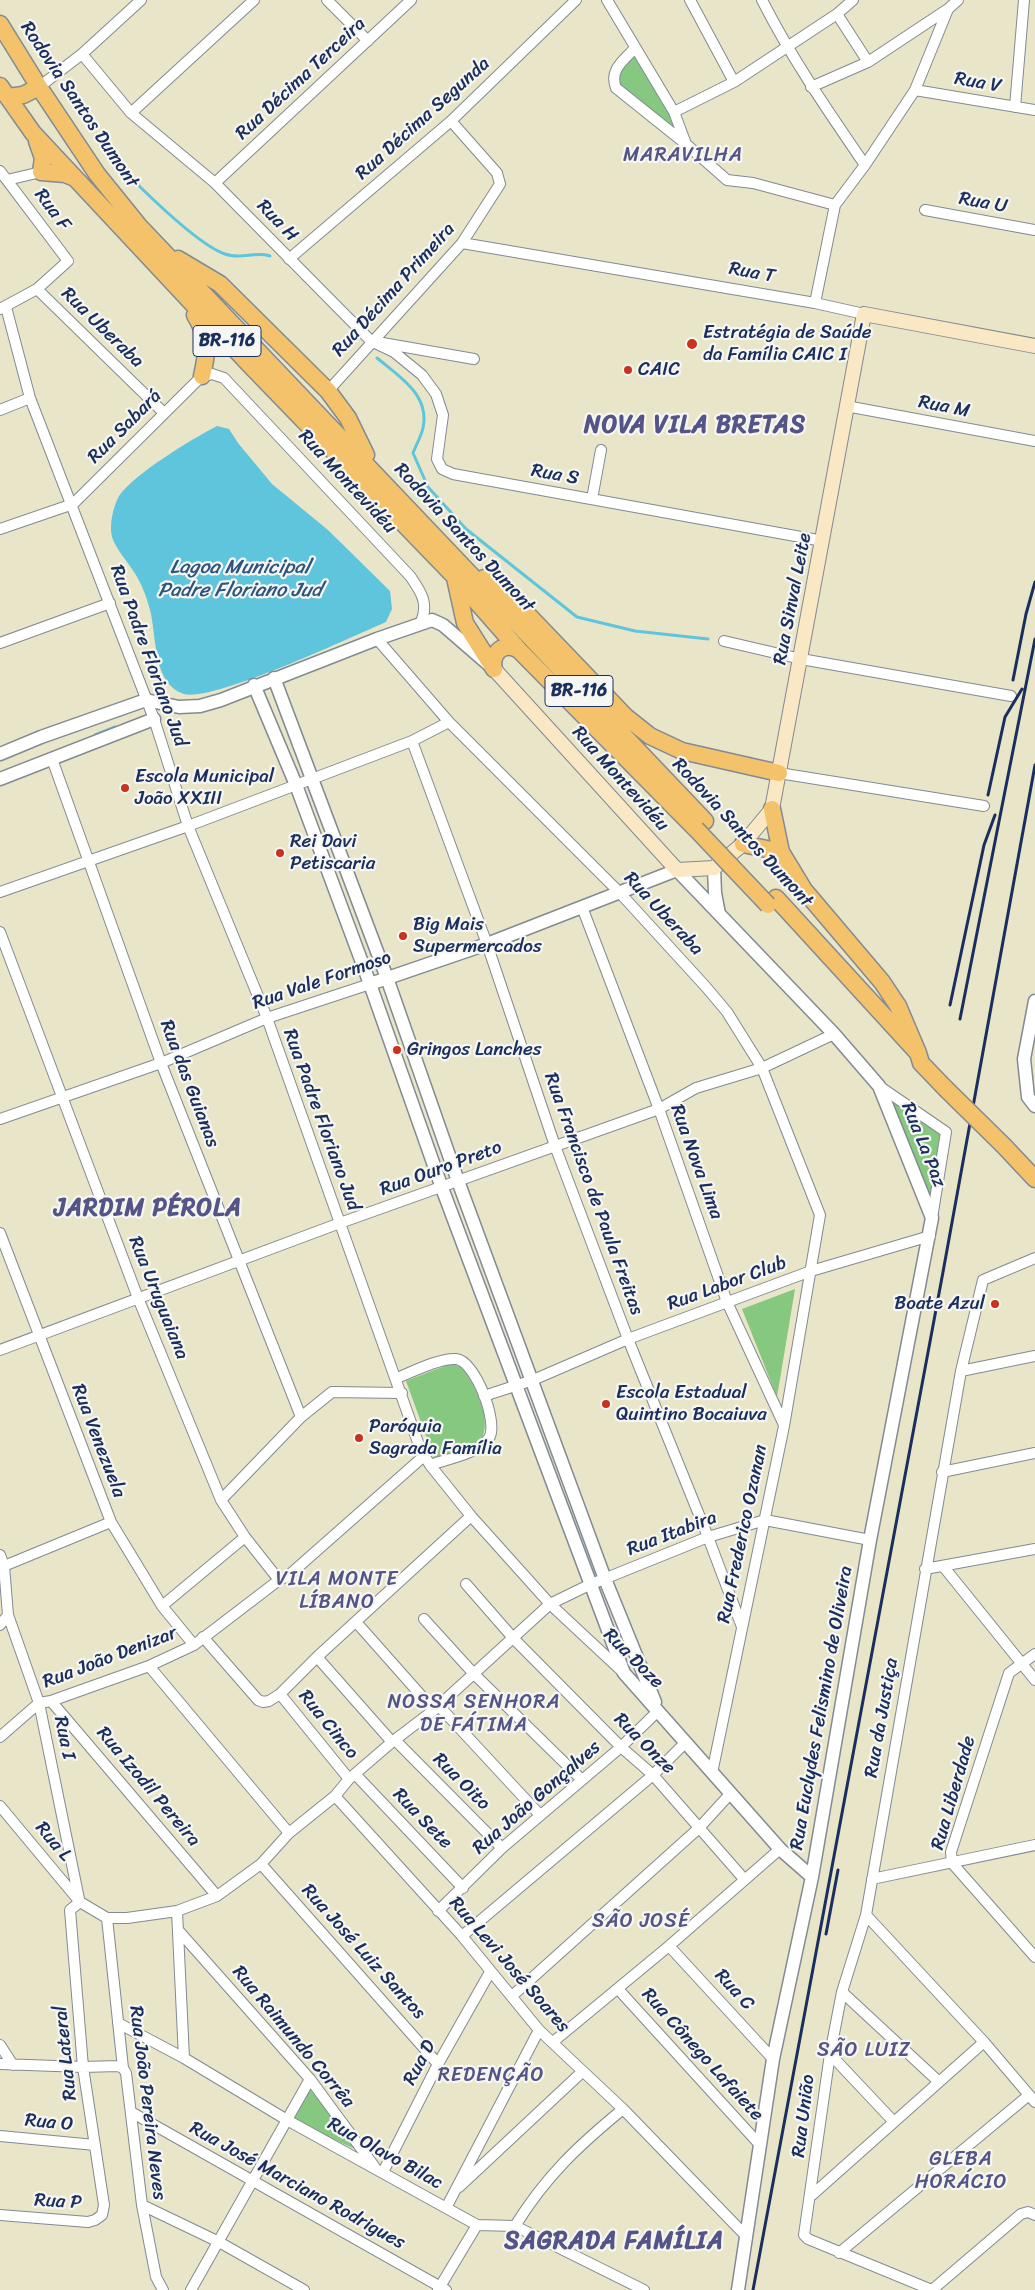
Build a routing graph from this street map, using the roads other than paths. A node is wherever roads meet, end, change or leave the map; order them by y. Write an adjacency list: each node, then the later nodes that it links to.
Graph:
1 (142, 0): 18 (street)
2 (254, 0): 28 (street)
3 (327, 0): 15 (street)
4 (411, 0): 15 (street, Rua Décima Terceira)
5 (576, 0): 29 (street, Rua Décima Segunda)
6 (607, 0): 17 (street)
7 (690, 0): 20 (street)
8 (762, 0): 16 (street)
9 (853, 0): 13 (street)
10 (958, 0): 12 (street)
11 (1024, 0): 25 (street)
12 (948, 9): 19 (street); 23 (street)
13 (837, 14): 16 (street); 19 (street)
14 (0, 24): 22 (highway, Rodovia Santos Dumont / BR-116)
15 (368, 41): 37 (street, Rua Décima Terceira)
16 (786, 47): 20 (street); 21 (street)
17 (635, 48): 27 (street); 31 (street)
18 (82, 54): 22 (street); 28 (street, Rua H)
19 (868, 62): 21 (street)
20 (734, 82): 27 (street)
21 (811, 87): 32 (street)
22 (39, 88): 24 (highway); 42 (highway, Rodovia Santos Dumont / BR-116)
23 (916, 90): 25 (street, Rua V); 32 (street)
24 (4, 92): 30 (highway, Rodovia Santos Dumont / BR-116)
25 (1015, 107): 26 (street, Rua V)
26 (1035, 110)
27 (674, 112): 31 (street)
28 (131, 113): 37 (street, Rua H)
29 (450, 121): 41 (street, Rua Décima Primeira); 43 (street, Rua Décima Segunda)
30 (33, 133): 34 (highway); 35 (highway, Rodovia Santos Dumont / BR-116)
31 (686, 144): 38 (street)
32 (865, 165): 38 (street)
33 (0, 171): 36 (street, Rua F)
34 (41, 172): 35 (highway); 36 (street, Rua F)
35 (77, 179): 45 (highway, Rodovia Santos Dumont / BR-116)
36 (7, 180): 44 (street, Rua F)
37 (215, 183): 43 (street, Rua H)
38 (836, 205): 46 (street)
39 (926, 210): 40 (street, Rua U)
40 (1035, 230)
41 (462, 243): 46 (street, Rua T); 49 (street, Rua Décima Primeira)
42 (161, 250): 53 (highway); 60 (highway, Rodovia Santos Dumont / BR-116)
43 (289, 259): 49 (street, Rua H)
44 (37, 289): 47 (street); 57 (street, Rua Uberaba)
45 (182, 293): 52 (highway); 66 (highway, Rodovia Santos Dumont / BR-116)
46 (815, 303): 48 (street, Rua T)
47 (3, 308): 54 (street, Rua Padre Floriano Jud)
48 (864, 314): 50 (main road, Rua T); 55 (main road, Rua Sinval Leite)
49 (371, 341): 51 (street); 53 (street, Rua Décima Primeira); 61 (street, Rua S)
50 (1035, 346)
51 (474, 359)
52 (202, 376): 57 (street, Rua Sabará); 68 (street, Rua Montevidéu)
53 (328, 391): 60 (highway)
54 (30, 398): 56 (street); 62 (street, Rua Padre Floriano Jud)
55 (846, 406): 58 (street, Rua M); 64 (main road, Rua Sinval Leite)
56 (0, 410)
57 (163, 412): 62 (street, Rua Sabará)
58 (1035, 441)
59 (600, 450): 61 (street)
60 (375, 472): 65 (highway, Rodovia Santos Dumont / BR-116)
61 (592, 500): 64 (street, Rua S)
62 (73, 504): 63 (street); 67 (street, Rua Padre Floriano Jud)
63 (0, 529)
64 (823, 541): 73 (main road, Rua Sinval Leite)
65 (456, 559): 85 (highway); 91 (highway, Rodovia Santos Dumont / BR-116)
66 (454, 576): 72 (highway, Rodovia Santos Dumont / BR-116); 74 (highway)
67 (110, 603): 71 (street); 78 (street, Rua Padre Floriano Jud)
68 (421, 622): 69 (street); 74 (street, Rua Montevidéu)
69 (377, 639): 75 (street); 81 (street, Rua Uberaba)
70 (724, 642): 73 (street)
71 (0, 643)
72 (519, 650): 74 (highway); 91 (highway, Rodovia Santos Dumont / BR-116)
73 (801, 659): 77 (street); 85 (main road, Rua Sinval Leite)
74 (494, 669): 97 (main road, Rua Montevidéu)
75 (274, 678): 76 (street); 86 (street)
76 (254, 685): 79 (street); 88 (street)
77 (1011, 696)
78 (146, 700): 79 (street); 80 (street, Rua Padre Floriano Jud); 83 (street)
79 (165, 705): 80 (street)
80 (154, 719): 84 (street); 92 (street, Rua Padre Floriano Jud)
81 (449, 722): 82 (street); 99 (street, Rua Uberaba)
82 (412, 741): 86 (street); 103 (street, Rua Francisco de Paula Freitas)
83 (0, 754)
84 (52, 759): 87 (street); 95 (street, Rua das Guianas)
85 (779, 773): 89 (street); 90 (main road, Rua Sinval Leite)
86 (313, 778): 88 (street); 104 (street)
87 (0, 779)
88 (296, 785): 92 (street); 105 (street)
89 (984, 806)
90 (772, 809): 93 (main road, Rua Sinval Leite); 94 (highway)
91 (700, 825): 109 (highway, Rodovia Santos Dumont / BR-116, bridge)
92 (188, 826): 95 (street); 107 (street, Rua Padre Floriano Jud)
93 (743, 844): 94 (highway); 96 (main road, Rua Sinval Leite)
94 (781, 852): 109 (highway)
95 (89, 862): 98 (street); 110 (street, Rua das Guianas)
96 (714, 868): 97 (main road, Rua Vale Formoso); 101 (street)
97 (677, 870): 99 (street, Rua Vale Formoso); 101 (street, Rua Montevidéu)
98 (0, 892)
99 (620, 893): 100 (street, Rua Vale Formoso); 111 (street, Rua Uberaba)
100 (582, 907): 103 (street, Rua Vale Formoso); 115 (street, Rua Nova Lima)
101 (719, 914): 108 (street, Rua Montevidéu)
102 (0, 932): 113 (street, Rua Uruguaiana)
103 (487, 944): 104 (street, Rua Vale Formoso); 118 (street, Rua Francisco de Paula Freitas)
104 (387, 978): 105 (street, Rua Vale Formoso); 120 (street)
105 (370, 984): 107 (street, Rua Vale Formoso); 121 (street)
106 (1035, 1001): 114 (street)
107 (266, 1018): 110 (street, Rua Vale Formoso); 123 (street, Rua Padre Floriano Jud)
108 (834, 1034): 111 (street, Rua Ouro Preto); 112 (street, Rua Montevidéu)
109 (920, 1058): 119 (highway, Rodovia Santos Dumont / BR-116, bridge)
110 (161, 1063): 113 (street, Rua Vale Formoso); 127 (street, Rua das Guianas)
111 (762, 1068): 115 (street, Rua Ouro Preto); 129 (street, Rua Uberaba)
112 (879, 1086): 117 (street, Rua Montevidéu); 122 (street, Rua La Paz)
113 (62, 1096): 116 (street, Rua Vale Formoso); 130 (street, Rua Uruguaiana)
114 (1035, 1106)
115 (659, 1109): 118 (street, Rua Ouro Preto); 131 (street, Rua Nova Lima)
116 (0, 1119)
117 (946, 1132): 122 (street, Rua Euclydes Felismino de Oliveira)
118 (555, 1146): 120 (street, Rua Ouro Preto); 133 (street, Rua Francisco de Paula Freitas)
119 (1035, 1179)
120 (458, 1181): 121 (street, Rua Ouro Preto); 138 (street)
121 (442, 1188): 123 (street, Rua Ouro Preto); 139 (street)
122 (932, 1218): 125 (street, Rua Euclydes Felismino de Oliveira)
123 (340, 1224): 127 (street, Rua Ouro Preto); 137 (street, Rua Padre Floriano Jud)
124 (0, 1233): 132 (street, Rua Venezuela)
125 (930, 1236): 129 (street, Rua Labor Club); 153 (street, Rua Euclydes Felismino de Oliveira)
126 (1031, 1259): 128 (street); 136 (street, Rua da Justiça)
127 (238, 1261): 130 (street, Rua Ouro Preto); 142 (street, Rua das Guianas)
128 (1035, 1269)
129 (811, 1271): 131 (street, Rua Labor Club); 143 (street, Rua Frederico Ozanan)
130 (138, 1298): 132 (street, Rua Ouro Preto); 147 (street, Rua Uruguaiana)
131 (728, 1302): 133 (street, Rua Labor Club); 143 (street, Rua Nova Lima)
132 (38, 1336): 134 (street, Rua Ouro Preto); 150 (street, Rua Venezuela)
133 (628, 1339): 138 (street, Rua Labor Club); 151 (street, Rua Francisco de Paula Freitas)
134 (0, 1350)
135 (1035, 1356): 136 (street)
136 (961, 1371): 146 (street, Rua da Justiça)
137 (397, 1378): 140 (street, Rua Padre Floriano Jud); 141 (street)
138 (533, 1380): 139 (street, Rua Labor Club); 159 (street)
139 (517, 1386): 141 (street, Rua Labor Club); 162 (street)
140 (402, 1393): 142 (street); 145 (street, Rua Padre Floriano Jud)
141 (484, 1396): 145 (street)
142 (301, 1417): 147 (street)
143 (784, 1426): 149 (street, Rua Frederico Ozanan)
144 (1035, 1454): 146 (street)
145 (427, 1460): 148 (street, Rua Doze); 160 (street, Rua João Denizar)
146 (942, 1472): 158 (street, Rua da Justiça)
147 (221, 1500): 152 (street, Rua Uruguaiana)
148 (471, 1516): 163 (street, Rua Doze); 167 (street)
149 (765, 1520): 151 (street, Rua Itabira); 153 (street, Rua Itabira); 169 (street, Rua Frederico Ozanan)
150 (110, 1522): 156 (street); 164 (street, Rua Venezuela)
151 (708, 1536): 159 (street, Rua Itabira); 169 (street, Rua Francisco de Paula Freitas)
152 (245, 1537): 160 (street, Rua Uruguaiana); 164 (street)
153 (870, 1540): 204 (street, Rua Euclydes Felismino de Oliveira)
154 (1035, 1549): 157 (street)
155 (0, 1555): 156 (street, Rua I)
156 (4, 1566): 165 (street, Rua I)
157 (943, 1566): 158 (street); 175 (street)
158 (925, 1569): 206 (street, Rua da Justiça)
159 (605, 1579): 162 (street, Rua Itabira); 184 (street)
160 (279, 1580): 170 (street, Rua João Denizar)
161 (466, 1584): 171 (street, Rua Onze)
162 (589, 1585): 163 (street, Rua Itabira); 177 (street)
163 (550, 1604): 171 (street, Rua Itabira); 177 (street, Rua Doze)
164 (162, 1606): 172 (street, Rua Venezuela)
165 (8, 1615): 168 (street); 182 (street, Rua I)
166 (424, 1619): 178 (street)
167 (356, 1622): 174 (street); 183 (street)
168 (0, 1625)
169 (742, 1627): 189 (street, Rua Frederico Ozanan)
170 (203, 1637): 172 (street, Rua João Denizar); 180 (street)
171 (514, 1639): 178 (street, Rua Itabira); 188 (street, Rua Onze)
172 (194, 1644): 176 (street, Rua João Denizar)
173 (1035, 1654): 175 (street, Rua Liberdade)
174 (317, 1657): 180 (street); 186 (street, Rua Oito)
175 (1021, 1663): 179 (street); 202 (street, Rua Liberdade)
176 (149, 1666): 181 (street, Rua João Denizar); 198 (street)
177 (624, 1673): 184 (street, Rua Doze)
178 (474, 1674): 183 (street, Rua Itabira); 192 (street)
179 (1035, 1680)
180 (280, 1694): 191 (street, Rua Cinco)
181 (51, 1701): 182 (street, Rua João Denizar); 208 (street, Rua Izodil Pereira)
182 (39, 1703): 185 (street); 209 (street, Rua I)
183 (437, 1708): 186 (street, Rua Itabira); 196 (street)
184 (658, 1711): 187 (street, Rua Doze); 188 (street, Rua João Gonçalves)
185 (0, 1737)
186 (393, 1741): 191 (street, Rua Itabira); 200 (street, Rua Oito)
187 (685, 1743): 189 (street, Rua Doze); 190 (street)
188 (621, 1747): 190 (street, Rua Onze); 192 (street, Rua João Gonçalves)
189 (712, 1773): 193 (street, Rua Doze)
190 (652, 1775): 197 (street, Rua Onze); 215 (street)
191 (352, 1776): 194 (street, Rua Itabira); 207 (street, Rua Sete)
192 (582, 1780): 196 (street, Rua João Gonçalves)
193 (730, 1794): 197 (street); 201 (street, Rua Doze)
194 (335, 1796): 198 (street, Rua Itabira); 211 (street, Rua Levi José Soares)
195 (0, 1806): 209 (street, Rua L)
196 (540, 1815): 200 (street, Rua João Gonçalves)
197 (699, 1828): 205 (street, Rua Onze); 221 (street)
198 (289, 1833): 203 (street, Rua Itabira)
199 (1035, 1845): 202 (street)
200 (502, 1848): 207 (street, Rua João Gonçalves)
201 (780, 1849): 204 (street, Rua Doze); 205 (street)
202 (952, 1863): 206 (street); 217 (street, Rua Liberdade)
203 (261, 1864): 208 (street, Rua Itabira); 231 (street, Rua José Luiz Santos)
204 (812, 1877): 229 (street, Rua Euclydes Felismino de Oliveira)
205 (744, 1879): 216 (street)
206 (872, 1879): 212 (street, Rua da Justiça)
207 (463, 1888): 211 (street, Rua João Gonçalves)
208 (217, 1896): 210 (street, Rua Itabira)
209 (80, 1902): 213 (street, Rua L); 233 (street, Rua Lateral)
210 (177, 1911): 213 (street, Rua Itabira); 214 (street)
211 (438, 1911): 215 (street, Rua Levi José Soares)
212 (866, 1915): 220 (street, Rua União); 225 (street)
213 (107, 1918): 222 (street, Rua João Pereira Neves)
214 (178, 1930): 228 (street); 236 (street, Rua Raimundo Corrêa)
215 (462, 1936): 218 (street, Rua Levi José Soares)
216 (669, 1946): 219 (street); 229 (street, Rua C)
217 (1035, 1957)
218 (490, 1972): 221 (street, Rua Levi José Soares); 231 (street, Rua D)
219 (618, 1989): 224 (street); 245 (street, Rua Cônego Lafaiete)
220 (842, 1992): 227 (street, Rua União); 237 (street)
221 (512, 1996): 223 (street, Rua Levi José Soares)
222 (118, 2023): 228 (street, Rua Olavo Bilac); 234 (street, Rua João Pereira Neves)
223 (539, 2030): 224 (street, Rua Levi José Soares); 248 (street)
224 (553, 2042): 235 (street, Rua Levi José Soares)
225 (984, 2042): 237 (street); 238 (street)
226 (0, 2045): 232 (street)
227 (830, 2054): 242 (street); 249 (street, Rua União)
228 (184, 2058): 241 (street, Rua Olavo Bilac)
229 (773, 2059): 245 (street, Rua Euclydes Felismino de Oliveira)
230 (0, 2064): 232 (street)
231 (438, 2064): 246 (street, Rua D)
232 (13, 2065): 233 (street)
233 (83, 2067): 234 (street); 244 (street, Rua Lateral)
234 (123, 2068): 240 (street, Rua João Pereira Neves)
235 (582, 2072): 239 (street, Rua Levi José Soares); 248 (street)
236 (310, 2079): 241 (street); 246 (street, Rua Raimundo Corrêa)
237 (938, 2081): 242 (street)
238 (1032, 2099): 259 (street)
239 (623, 2109): 256 (street); 257 (street, Rua Levi José Soares)
240 (131, 2112): 247 (street, Rua José Marciano Rodrigues); 251 (street, Rua João Pereira Neves)
241 (287, 2120): 246 (street, Rua Olavo Bilac); 247 (street)
242 (894, 2122): 249 (street)
243 (0, 2136): 244 (street, Rua O)
244 (95, 2144): 250 (street, Rua Lateral)
245 (760, 2144): 257 (street, Rua Euclydes Felismino de Oliveira)
246 (380, 2170): 252 (street, Rua Olavo Bilac)
247 (252, 2182): 258 (street); 260 (street, Rua José Marciano Rodrigues)
248 (453, 2193): 252 (street)
249 (812, 2195): 259 (street, Rua União)
250 (104, 2205): 254 (street, Rua P)
251 (142, 2205): 258 (street); 261 (street, Rua João Pereira Neves)
252 (446, 2208): 255 (street, Rua Olavo Bilac)
253 (1035, 2215): 266 (street)
254 (0, 2216)
255 (477, 2225): 256 (street, Rua Olavo Bilac); 260 (street)
256 (515, 2226): 264 (street, Rua Olavo Bilac)
257 (747, 2237): 265 (street, Rua Euclydes Felismino de Oliveira)
258 (218, 2242): 262 (street); 263 (street)
259 (839, 2252): 266 (street)
260 (442, 2289)
261 (163, 2290)
262 (191, 2290)
263 (304, 2290)
264 (644, 2290)
265 (738, 2290)
266 (932, 2290)

